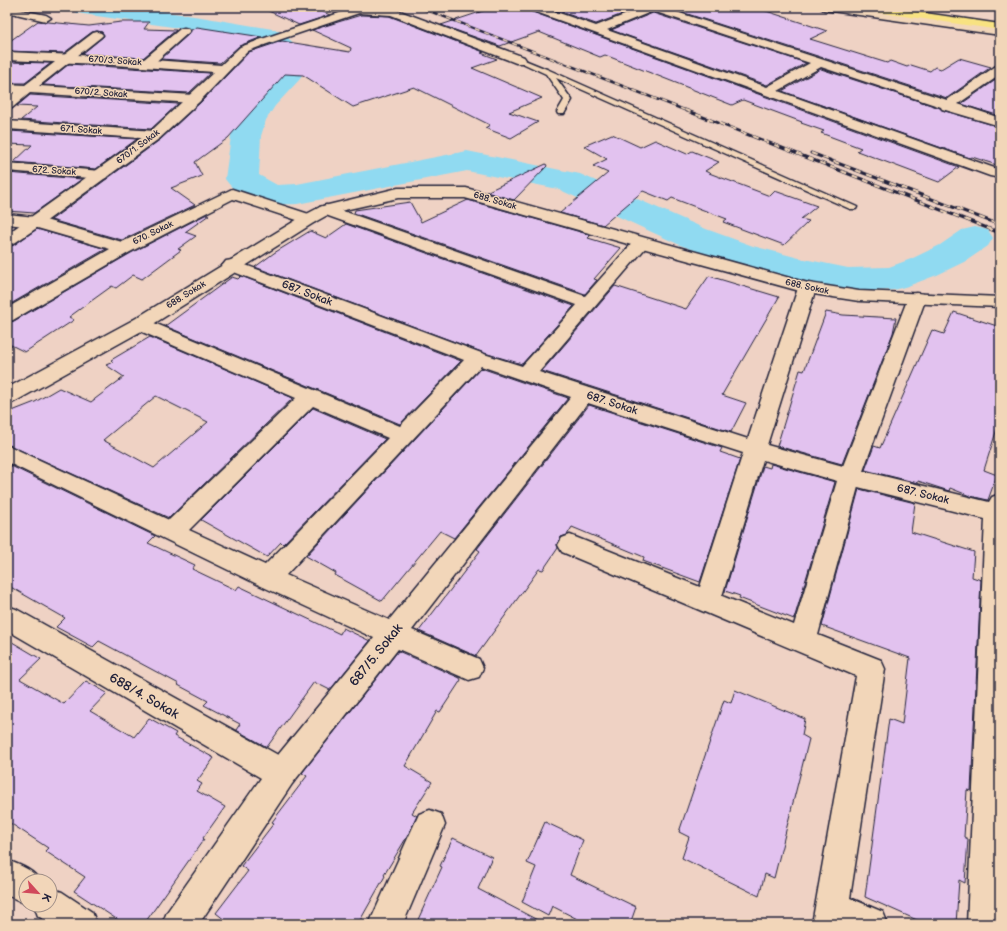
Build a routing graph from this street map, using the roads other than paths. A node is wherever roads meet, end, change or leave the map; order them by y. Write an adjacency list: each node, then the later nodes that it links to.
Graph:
1 (532, 7): 11 (street)
2 (651, 7): 11 (street); 19 (street)
3 (824, 7): 13 (street)
4 (862, 7): 10 (highway)
5 (931, 7): 8 (highway)
6 (354, 8): 17 (street); 20 (street, 670/1. Sokak)
7 (7, 9): 9 (street)
8 (1000, 16)
9 (46, 18)
10 (1000, 27)
11 (597, 30): 25 (street)
12 (184, 31): 18 (street)
13 (1000, 32)
14 (98, 35): 16 (street)
15 (7, 56): 16 (street, 670/3. Sokak)
16 (66, 58): 18 (street, 670/3. Sokak); 24 (street)
17 (520, 60): 22 (lane)
18 (147, 63): 20 (street, 670/3. Sokak)
19 (819, 63): 25 (street); 28 (street)
20 (223, 69): 26 (street, 670/1. Sokak)
21 (1000, 69): 28 (street)
22 (546, 70): 29 (lane); 36 (lane)
23 (7, 88): 24 (street, 670/2. Sokak)
24 (28, 89): 26 (street, 670/2. Sokak); 27 (street)
25 (769, 91): 34 (street)
26 (194, 99): 32 (street, 670/1. Sokak)
27 (7, 105)
28 (947, 106): 30 (street)
29 (561, 112)
30 (1000, 122)
31 (7, 125): 32 (street, 671. Sokak)
32 (155, 135): 35 (street, 670/1. Sokak)
33 (7, 167): 35 (street, 672. Sokak)
34 (995, 173)
35 (101, 175): 40 (street, 670/1. Sokak)
36 (853, 207)
37 (326, 210): 39 (street, 688. Sokak); 42 (street, 688. Sokak); 48 (street)
38 (7, 219): 40 (street)
39 (309, 219): 43 (street, 670. Sokak); 44 (street, 688. Sokak)
40 (36, 222): 41 (street, 670/1. Sokak); 43 (street)
41 (7, 241)
42 (641, 243): 45 (street, 688. Sokak); 48 (street)
43 (124, 248): 49 (street, 670. Sokak)
44 (232, 265): 50 (street, 688. Sokak); 51 (street, 687. Sokak)
45 (807, 288): 46 (street, 688. Sokak); 57 (street)
46 (917, 298): 47 (street, 688. Sokak); 59 (street)
47 (1000, 302)
48 (588, 303): 52 (street)
49 (7, 316)
50 (140, 324): 54 (street); 55 (street, 688. Sokak)
51 (477, 358): 52 (street, 687. Sokak); 56 (street)
52 (525, 375): 53 (street, 687. Sokak)
53 (584, 394): 57 (street, 687. Sokak); 66 (street, 687/5. Sokak)
54 (310, 396): 56 (street); 61 (street)
55 (7, 397)
56 (402, 436): 63 (street)
57 (755, 449): 59 (street, 687. Sokak); 64 (street)
58 (7, 453): 61 (street)
59 (850, 476): 60 (street, 687. Sokak); 67 (street)
60 (999, 510): 79 (street)
61 (172, 532): 63 (street)
62 (570, 545): 64 (street)
63 (268, 578): 66 (street)
64 (708, 602): 67 (street)
65 (7, 618): 69 (street, 688/4. Sokak)
66 (393, 634): 68 (street); 69 (street, 687/5. Sokak)
67 (803, 641): 74 (street)
68 (469, 668)
69 (282, 774): 76 (street, 687/5. Sokak)
70 (430, 825): 77 (street)
71 (7, 876): 72 (street)
72 (18, 883)
73 (58, 909): 75 (street)
74 (831, 915): 78 (street)
75 (80, 924)
76 (179, 924)
77 (386, 924)
78 (871, 924)
79 (984, 924)

